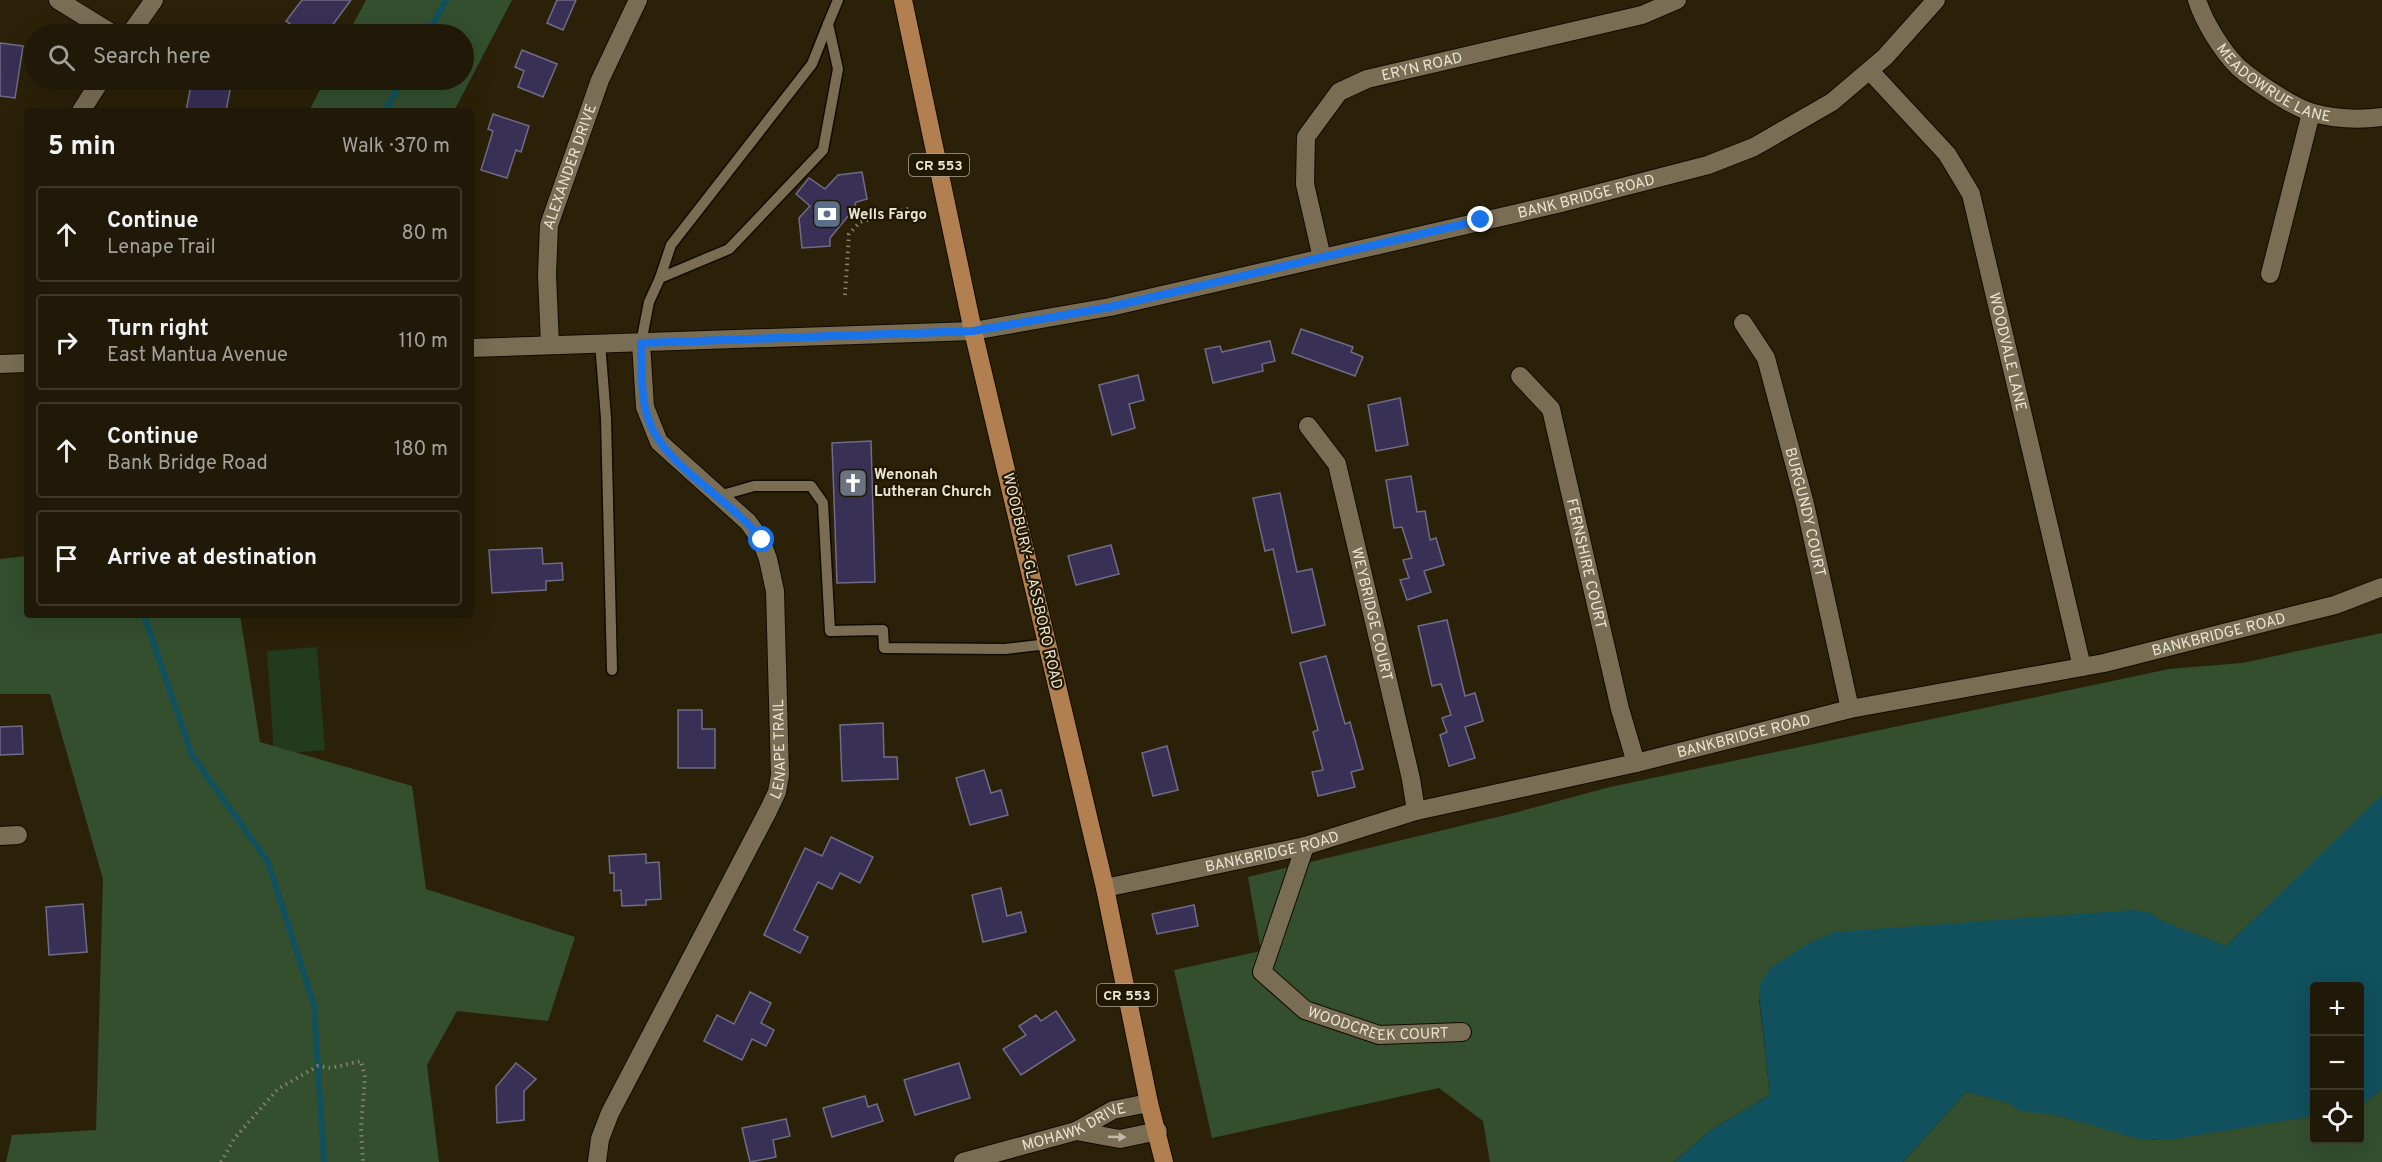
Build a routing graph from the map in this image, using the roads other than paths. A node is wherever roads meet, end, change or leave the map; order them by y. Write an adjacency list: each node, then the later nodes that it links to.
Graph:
1 (58, 0): 9 (street)
2 (154, 0): 10 (street)
3 (638, 0): 24 (street, ALEXANDER DRIVE)
4 (838, 0): 11 (lane)
5 (903, 0): 21 (main road, WOODBURY-GLASSBORO ROAD / CR 553)
6 (1677, 0): 17 (street, ERYN ROAD)
7 (1936, 0): 12 (street, BANK BRIDGE ROAD)
8 (2197, 0): 15 (street, MEADOWRUE LANE)
9 (97, 24)
10 (137, 24)
11 (828, 24): 19 (lane); 19 (lane)
12 (1870, 71): 17 (street, BANK BRIDGE ROAD); 33 (street, WOODVALE LANE)
13 (95, 90): 14 (street)
14 (83, 108)
15 (2311, 113): 16 (street, MEADOWRUE LANE); 18 (street)
16 (2382, 117)
17 (1322, 258): 21 (street, BANK BRIDGE ROAD)
18 (2270, 274)
19 (660, 278): 23 (lane)
20 (1743, 323): 35 (street, BURGUNDY COURT)
21 (973, 331): 23 (street, BANK BRIDGE ROAD); 32 (main road, WOODBURY-GLASSBORO ROAD / CR 553)
22 (600, 343): 23 (street, BANK BRIDGE ROAD); 24 (street, BANK BRIDGE ROAD); 34 (lane)
23 (641, 343): 30 (street, LENAPE TRAIL)
24 (550, 345): 25 (street, BANK BRIDGE ROAD)
25 (474, 348)
26 (24, 363): 27 (street)
27 (0, 364)
28 (1520, 376): 36 (street, FERNSHIRE COURT)
29 (1308, 426): 37 (street, WEYBRIDGE COURT)
30 (719, 496): 32 (lane); 44 (street, LENAPE TRAIL)
31 (2382, 586): 33 (street, BANKBRIDGE ROAD)
32 (1048, 644): 39 (main road, WOODBURY-GLASSBORO ROAD / CR 553)
33 (2082, 667): 35 (street, BANKBRIDGE ROAD)
34 (612, 670)
35 (1850, 709): 36 (street, BANKBRIDGE ROAD)
36 (1636, 763): 37 (street, BANKBRIDGE ROAD)
37 (1416, 812): 38 (street, BANKBRIDGE ROAD)
38 (1305, 846): 39 (street, BANKBRIDGE ROAD); 40 (street, WOODCREEK COURT)
39 (1105, 888): 41 (main road, WOODBURY-GLASSBORO ROAD / CR 553)
40 (1462, 1032)
41 (1149, 1103): 42 (street, MOHAWK DRIVE); 43 (main road, WOODBURY-GLASSBORO ROAD / CR 553)
42 (1076, 1131): 43 (street, one-way to 43); 45 (street, MOHAWK DRIVE)
43 (1158, 1131): 46 (main road, WOODBURY-GLASSBORO ROAD / CR 553)
44 (597, 1162)
45 (964, 1162)
46 (1164, 1162)

